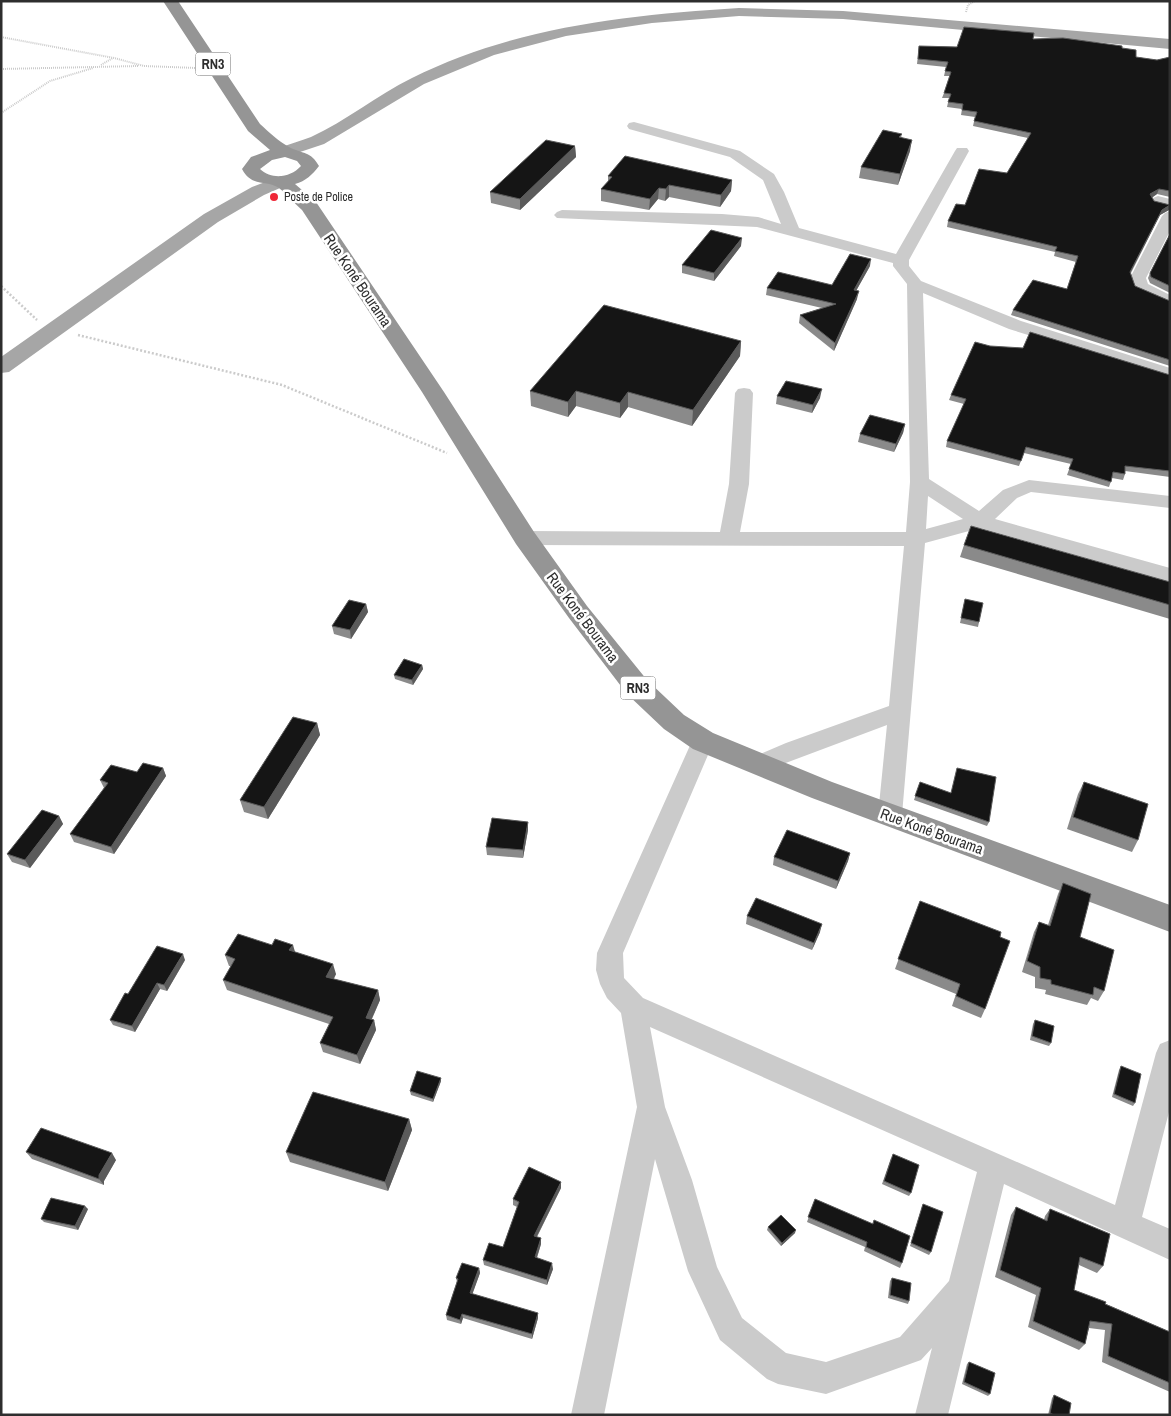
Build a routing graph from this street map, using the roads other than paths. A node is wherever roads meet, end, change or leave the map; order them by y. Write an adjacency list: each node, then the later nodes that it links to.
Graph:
1 (170, 1): 4 (highway, RN3)
2 (1170, 44): 5 (main road)
3 (634, 126): 15 (street)
4 (254, 127): 7 (highway, RN3); 9 (highway)
5 (336, 130): 7 (main road); 8 (main road)
6 (962, 151): 16 (street)
7 (285, 152): 8 (highway, RN3); 9 (highway)
8 (310, 166): 10 (highway); 11 (highway, Rue Koné Bourama / RN3)
9 (252, 171): 10 (highway, RN3); 14 (main road)
10 (281, 181): 11 (highway, Rue Koné Bourama / RN3); 14 (main road)
11 (309, 206): 25 (highway, Rue Koné Bourama / RN3)
12 (562, 215): 15 (street)
13 (1170, 216): 18 (street)
14 (210, 218): 19 (main road)
15 (792, 231): 16 (street)
16 (901, 260): 17 (street)
17 (915, 284): 20 (street); 22 (street)
18 (1170, 302)
19 (1, 368)
20 (1170, 374)
21 (744, 393): 26 (street)
22 (920, 482): 24 (street); 27 (street)
23 (1170, 502): 24 (street)
24 (980, 521): 27 (street); 28 (street)
25 (526, 538): 26 (street); 30 (highway, Rue Koné Bourama / RN3)
26 (729, 538): 27 (street)
27 (914, 539): 29 (street)
28 (1170, 575)
29 (898, 712): 31 (street); 32 (street)
30 (703, 741): 31 (highway, Rue Koné Bourama / RN3); 34 (street)
31 (759, 764): 32 (highway, Rue Koné Bourama / RN3)
32 (890, 815): 33 (highway, Rue Koné Bourama / RN3)
33 (1170, 919)
34 (632, 1007): 36 (street); 37 (street)
35 (1170, 1053): 38 (street)
36 (651, 1107): 40 (street); 41 (street)
37 (994, 1165): 38 (street); 40 (street)
38 (1125, 1224): 39 (street)
39 (1170, 1245)
40 (963, 1290): 42 (street)
41 (588, 1415)
42 (931, 1415)

